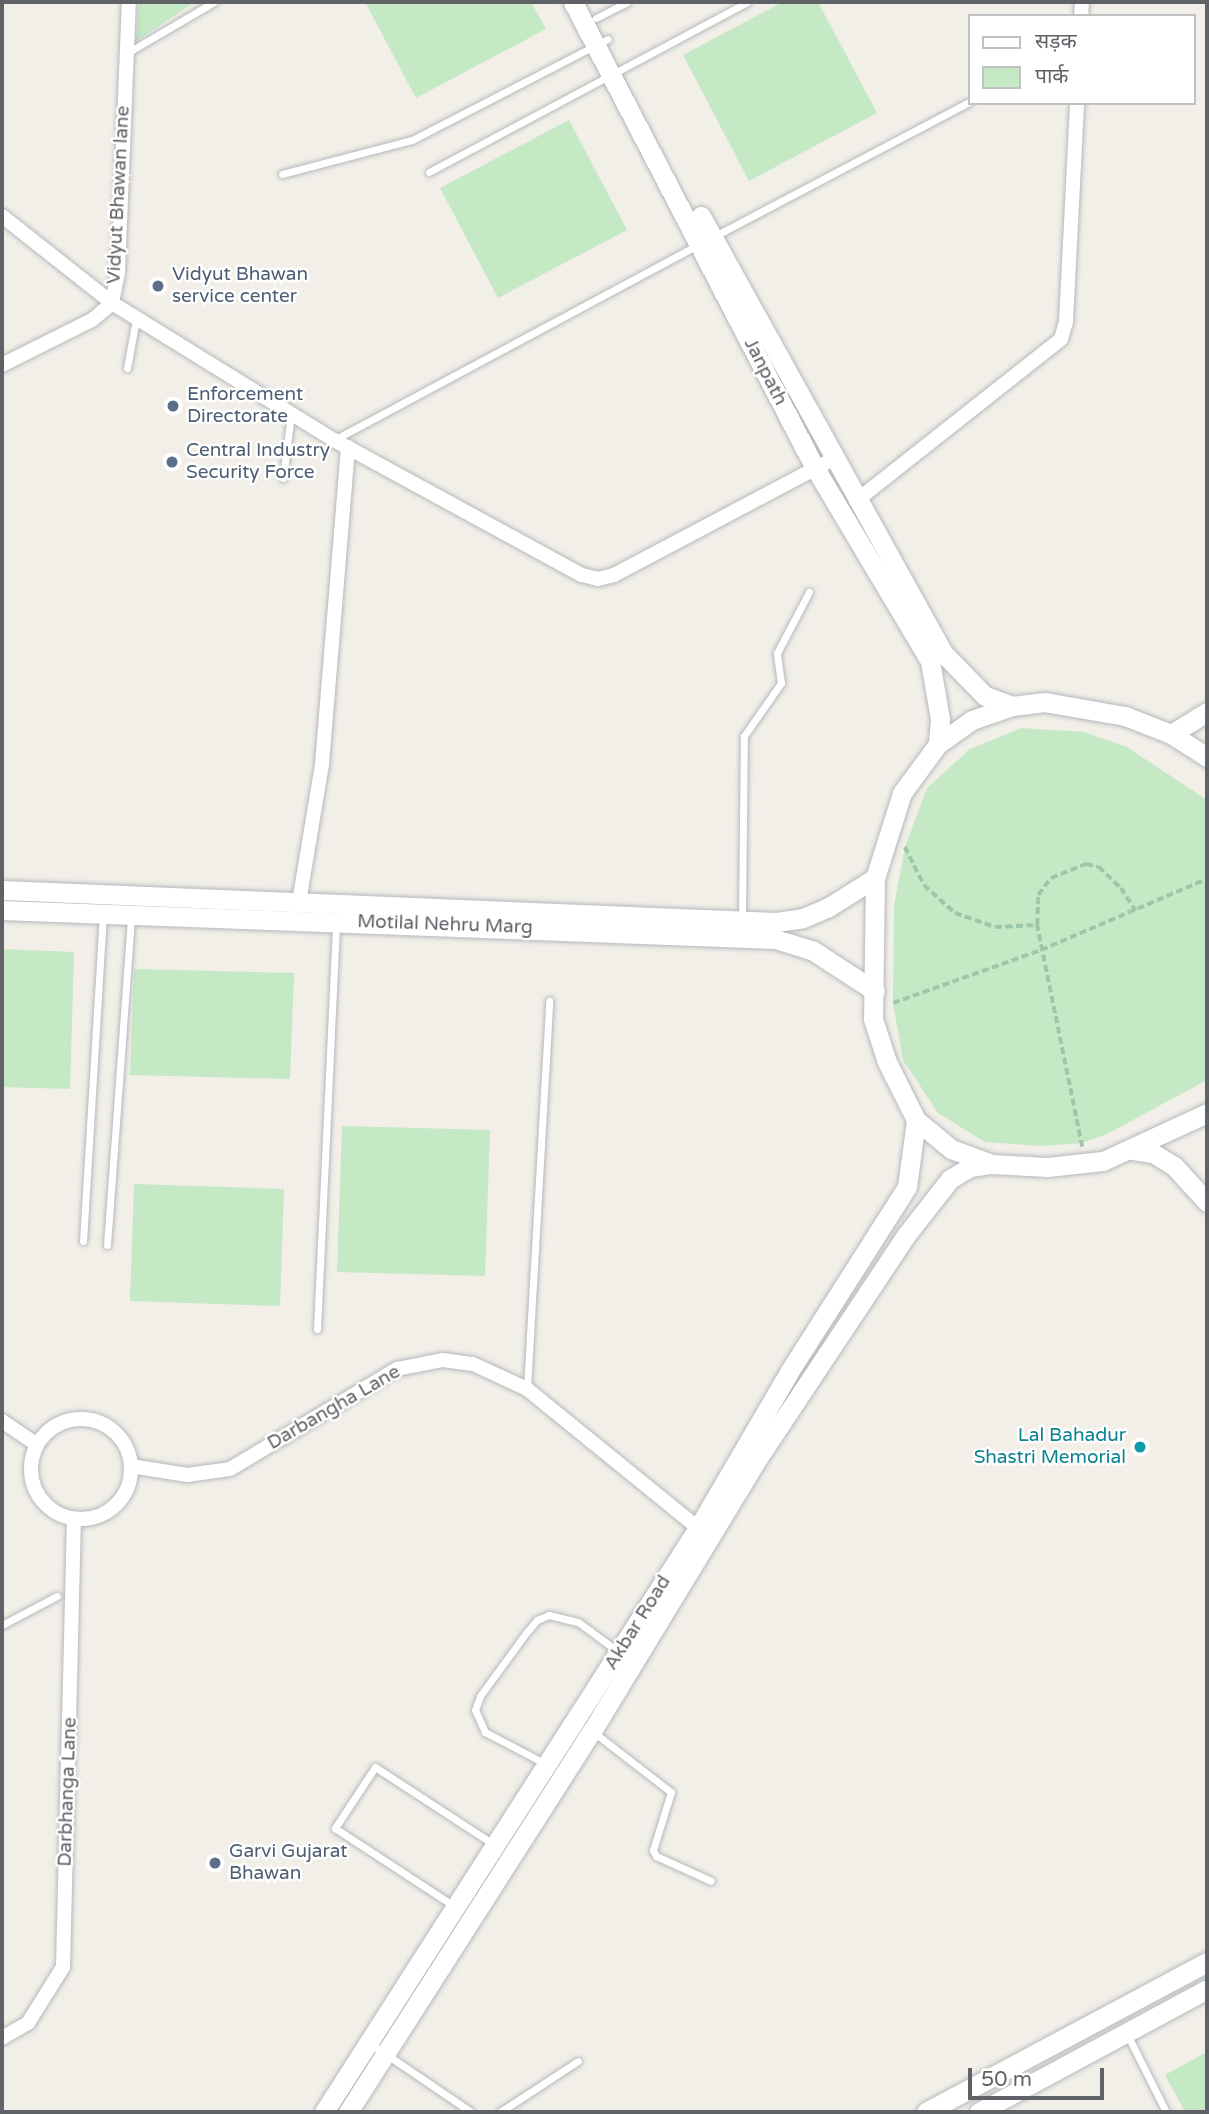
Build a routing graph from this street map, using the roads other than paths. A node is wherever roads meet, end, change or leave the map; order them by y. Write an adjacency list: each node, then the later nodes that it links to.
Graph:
1 (129, 2): 8 (street, Vidyut Bhawan lane)
2 (214, 2): 8 (lane)
3 (573, 2): 7 (main road, Janpath)
4 (627, 2): 6 (lane)
5 (748, 2): 9 (lane)
6 (592, 10): 7 (main road, Janpath)
7 (602, 42): 9 (main road, Janpath); 13 (lane)
8 (126, 54): 16 (street, Vidyut Bhawan lane)
9 (619, 71): 12 (lane); 15 (main road, Janpath)
10 (968, 103): 15 (lane)
11 (1077, 105): 26 (street)
12 (429, 172)
13 (282, 174)
14 (2, 216): 16 (street)
15 (706, 241): 21 (lane); 23 (main road, Janpath); 24 (main road, Janpath)
16 (112, 303): 17 (street); 18 (street, Vidyut Bhawan lane)
17 (137, 318): 19 (lane); 20 (street)
18 (2, 365)
19 (127, 368)
20 (291, 414): 21 (street); 25 (lane)
21 (334, 439): 22 (street)
22 (348, 447): 24 (street); 37 (street)
23 (833, 459): 24 (street); 26 (main road, Janpath)
24 (815, 468): 31 (main road, Janpath)
25 (284, 478)
26 (856, 500): 28 (main road, Janpath)
27 (809, 592): 42 (lane)
28 (1012, 706): 30 (main road); 31 (main road)
29 (1207, 712): 30 (main road)
30 (1171, 734): 32 (main road)
31 (938, 744): 33 (main road)
32 (1207, 757)
33 (875, 878): 42 (main road, Motilal Nehru Marg); 43 (main road)
34 (2, 890): 36 (main road, Motilal Nehru Marg)
35 (132, 893): 36 (main road, Motilal Nehru Marg); 37 (main road, Motilal Nehru Marg); 41 (lane)
36 (104, 894): 40 (lane)
37 (299, 902): 39 (main road, Motilal Nehru Marg)
38 (2, 910): 40 (main road, Motilal Nehru Marg)
39 (337, 912): 41 (main road, Motilal Nehru Marg); 42 (main road, Motilal Nehru Marg); 43 (main road, Motilal Nehru Marg); 52 (lane)
40 (103, 915): 41 (main road, Motilal Nehru Marg); 50 (lane)
41 (131, 917): 51 (lane)
42 (742, 919)
43 (875, 991): 46 (main road)
44 (549, 1001): 53 (lane)
45 (1207, 1113): 47 (main road)
46 (916, 1120): 48 (main road); 58 (main road, Akbar Road)
47 (1133, 1150): 48 (main road); 49 (main road)
48 (992, 1164): 62 (main road, Akbar Road)
49 (1207, 1202)
50 (83, 1241)
51 (107, 1245)
52 (317, 1329)
53 (527, 1388): 56 (street, Darbangha Lane); 58 (street, Darbangha Lane)
54 (2, 1421): 55 (street)
55 (36, 1444): 56 (street); 57 (street)
56 (131, 1466): 57 (street)
57 (74, 1520): 70 (street, Darbhanga Lane)
58 (698, 1528): 61 (main road, Akbar Road)
59 (57, 1596): 60 (lane)
60 (2, 1625)
61 (619, 1653): 63 (main road, Akbar Road); 63 (lane)
62 (592, 1731): 65 (lane); 72 (main road, Akbar Road)
63 (548, 1765): 64 (main road, Akbar Road)
64 (496, 1846): 66 (main road, Akbar Road); 66 (lane)
65 (711, 1881)
66 (457, 1908): 71 (main road, Akbar Road)
67 (1207, 1962): 78 (main road)
68 (1207, 1989): 69 (main road)
69 (1126, 2034): 79 (main road); 80 (lane)
70 (2, 2038)
71 (371, 2044): 72 (lane); 74 (main road, Akbar Road)
72 (387, 2057): 75 (main road, Akbar Road); 76 (lane)
73 (578, 2061): 77 (lane)
74 (324, 2112)
75 (348, 2112)
76 (471, 2112)
77 (500, 2112)
78 (926, 2112)
79 (979, 2112)
80 (1166, 2112)

